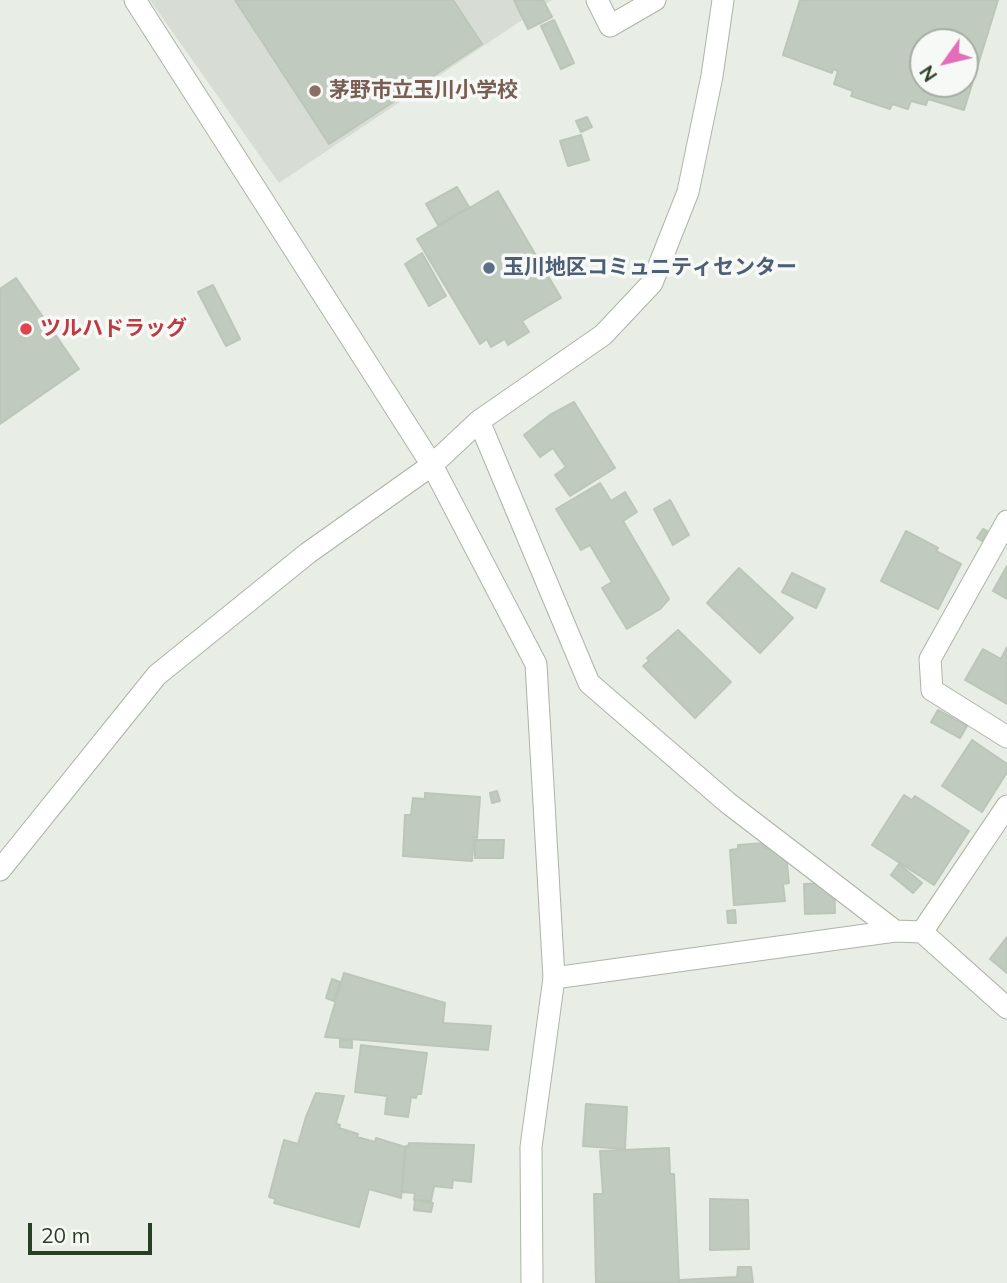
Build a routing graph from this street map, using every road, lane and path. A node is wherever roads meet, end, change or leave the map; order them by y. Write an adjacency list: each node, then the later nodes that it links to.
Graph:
1 (135, 0): 6 (street)
2 (597, 0): 3 (street)
3 (655, 0)
4 (723, 0): 5 (street)
5 (479, 421): 6 (street); 11 (street)
6 (432, 465): 10 (street); 13 (street)
7 (1007, 521): 8 (street)
8 (1007, 737)
9 (1007, 806): 12 (street)
10 (0, 870)
11 (895, 930): 12 (street); 13 (street)
12 (922, 932): 14 (street)
13 (554, 978): 15 (street)
14 (1007, 1008)
15 (532, 1283)

